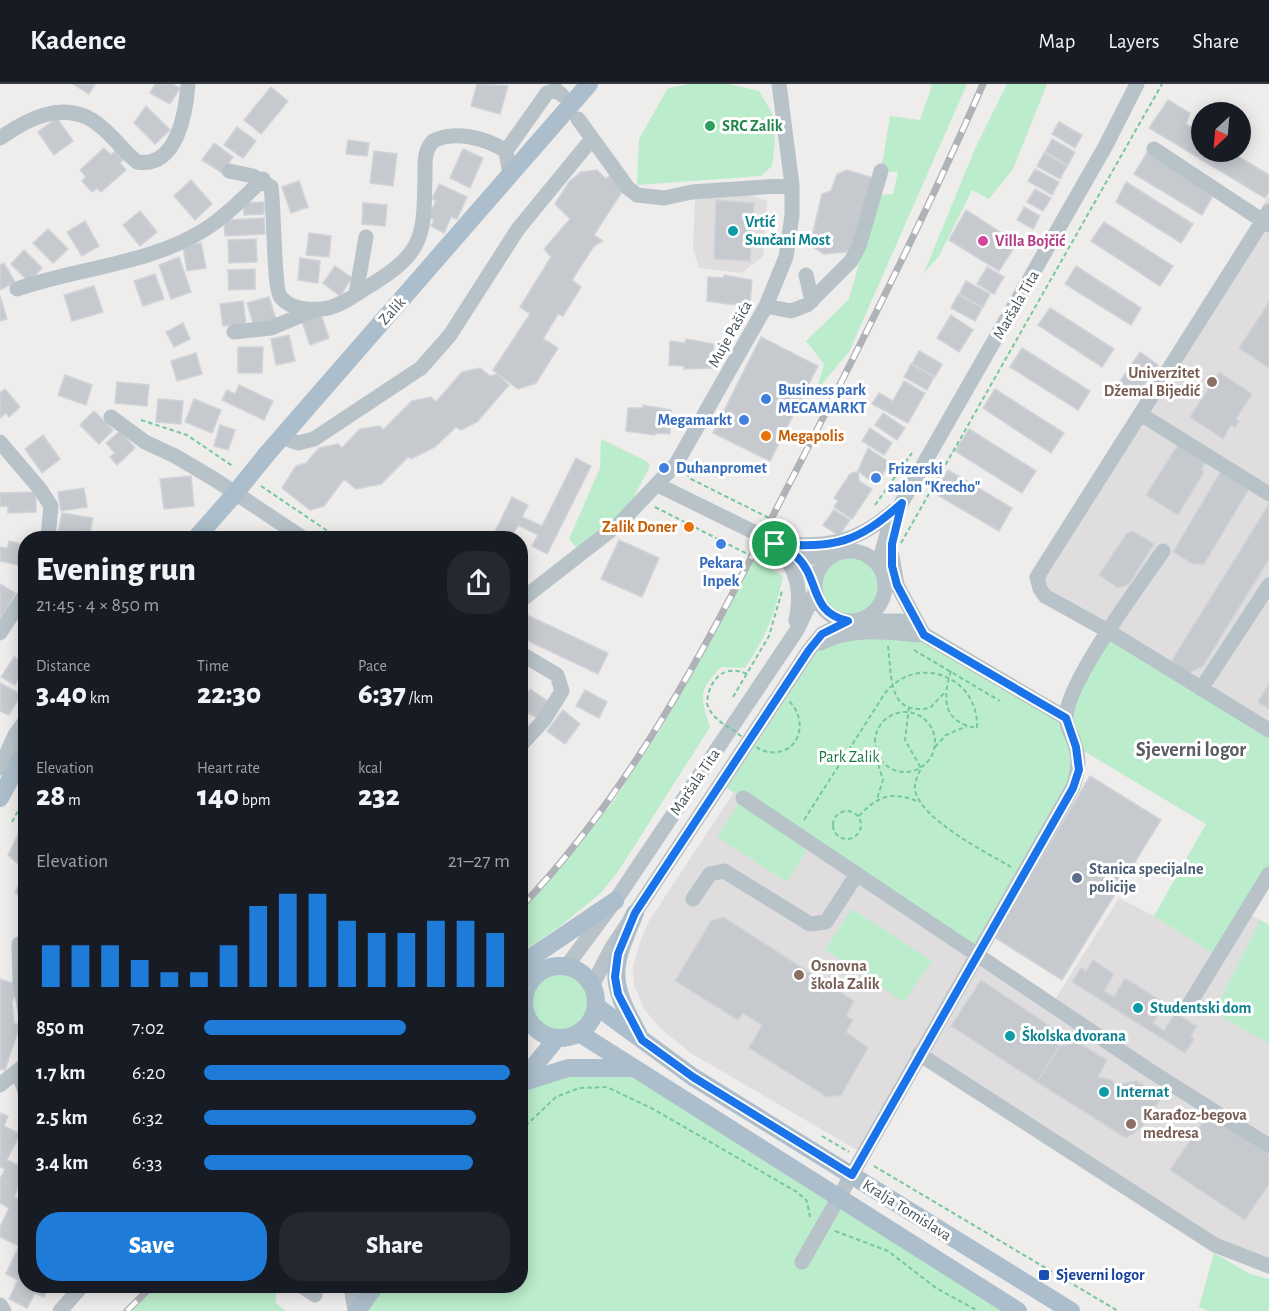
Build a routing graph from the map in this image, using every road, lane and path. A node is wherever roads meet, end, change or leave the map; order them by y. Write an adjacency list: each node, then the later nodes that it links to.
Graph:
1 (188, 84): 8 (street)
2 (589, 84): 14 (main road, Zalik)
3 (779, 84): 16 (street, Muje Pašića)
4 (1137, 84): 37 (street, Maršala Tita)
5 (1162, 84): 46 (path)
6 (551, 91): 11 (street)
7 (578, 119): 9 (street)
8 (0, 138)
9 (591, 140): 16 (street); 29 (street)
10 (1154, 149): 17 (street)
11 (506, 150): 14 (street); 21 (street)
12 (229, 171): 15 (street)
13 (882, 171): 22 (street)
14 (510, 175): 29 (main road, Zalik)
15 (263, 179): 20 (street); 24 (street)
16 (792, 185): 23 (street, Muje Pašića)
17 (1267, 220): 26 (street)
18 (366, 237): 21 (street)
19 (806, 275): 22 (street)
20 (17, 289)
21 (356, 294): 24 (street)
22 (812, 301): 23 (street)
23 (766, 306): 35 (street, Muje Pašića)
24 (317, 309): 25 (street)
25 (234, 332)
26 (1142, 416): 36 (street); 61 (street)
27 (111, 417): 43 (street)
28 (136, 419): 33 (path)
29 (282, 438): 42 (main road, Zalik, bridge)
30 (0, 442): 41 (street)
31 (912, 453): 39 (path)
32 (684, 468): 45 (path)
33 (242, 473)
34 (257, 483): 44 (path)
35 (658, 485): 47 (street); 57 (street)
36 (1269, 494)
37 (902, 503): 40 (street, Maršala Tita); 47 (street); 63 (street)
38 (652, 506): 52 (path)
39 (873, 508)
40 (890, 523): 48 (street, Maršala Tita); 53 (street, Maršala Tita)
41 (49, 531)
42 (202, 531)
43 (292, 531)
44 (328, 531)
45 (795, 531)
46 (905, 535)
47 (775, 544): 50 (street); 64 (street)
48 (847, 550): 51 (street); 53 (street)
49 (1163, 551): 61 (street)
50 (796, 556): 51 (street); 56 (street)
51 (828, 558): 56 (street)
52 (776, 569)
53 (885, 580): 59 (street); 60 (street)
54 (784, 585): 70 (path)
55 (1269, 585): 73 (street)
56 (815, 589): 59 (street); 64 (street, Maršala Tita)
57 (528, 594)
58 (18, 605): 62 (street)
59 (854, 620): 60 (street); 67 (street, Maršala Tita)
60 (901, 621): 63 (street)
61 (1108, 631): 73 (street); 81 (street)
62 (0, 633)
63 (924, 635): 67 (street); 81 (street)
64 (794, 636): 106 (street, Maršala Tita)
65 (888, 641): 72 (path)
66 (908, 647): 69 (path)
67 (809, 650): 107 (street, Maršala Tita)
68 (528, 658): 86 (street)
69 (951, 671): 71 (path); 75 (path)
70 (747, 674): 76 (path); 78 (path, bridge)
71 (948, 679): 72 (path); 74 (path); 83 (path)
72 (893, 683): 77 (path); 90 (path)
73 (1201, 688): 84 (street)
74 (946, 690): 77 (path); 83 (path)
75 (1000, 701)
76 (728, 705)
77 (909, 707): 79 (path)
78 (783, 711)
79 (909, 712): 88 (path); 92 (path); 92 (path)
80 (722, 714): 82 (path)
81 (1066, 718): 103 (street)
82 (716, 723)
83 (967, 726): 88 (path)
84 (1269, 730)
85 (18, 731): 91 (street)
86 (528, 737)
87 (763, 741): 89 (path)
88 (935, 747): 92 (path)
89 (757, 751)
90 (844, 755): 96 (path); 101 (path)
91 (17, 763): 93 (street); 94 (main road); 100 (main road)
92 (921, 768): 97 (path)
93 (0, 785)
94 (0, 798)
95 (743, 798): 101 (street)
96 (877, 799): 97 (path); 99 (path)
97 (922, 803): 103 (path)
98 (18, 804): 100 (path)
99 (858, 817): 99 (path)
100 (6, 818)
101 (796, 834): 102 (street)
102 (857, 874): 105 (street); 108 (street)
103 (1022, 874): 108 (street)
104 (1269, 874): 113 (street)
105 (693, 899)
106 (615, 901): 109 (main road); 110 (street, Maršala Tita)
107 (635, 913): 112 (street, Maršala Tita); 118 (main road)
108 (977, 954): 119 (street); 127 (street)
109 (528, 960)
110 (566, 967): 111 (main road); 112 (main road)
111 (528, 984)
112 (592, 986): 114 (main road)
113 (1190, 1003)
114 (596, 1006): 116 (main road); 118 (main road, Kralja Tomislava)
115 (528, 1025): 117 (main road)
116 (579, 1033): 117 (main road); 120 (main road, Kralja Tomislava)
117 (557, 1038): 122 (main road)
118 (642, 1040): 129 (main road, Kralja Tomislava)
119 (919, 1054): 128 (street); 133 (street)
120 (634, 1068): 123 (main road); 130 (main road, Kralja Tomislava)
121 (18, 1070): 124 (street)
122 (528, 1073)
123 (528, 1080)
124 (0, 1085)
125 (528, 1123): 131 (path)
126 (819, 1134): 128 (path)
127 (1269, 1146)
128 (861, 1159): 129 (street); 146 (path)
129 (852, 1175): 130 (street); 145 (main road, Kralja Tomislava)
130 (838, 1197): 131 (street); 144 (main road, Kralja Tomislava)
131 (816, 1221): 132 (street); 143 (path)
132 (801, 1262)
133 (1269, 1266)
134 (76, 1293): 141 (street)
135 (312, 1293): 138 (street)
136 (352, 1293): 142 (street)
137 (370, 1293): 142 (main road)
138 (315, 1295)
139 (0, 1305): 140 (street)
140 (4, 1311)
141 (60, 1311)
142 (356, 1311)
143 (978, 1311)
144 (1018, 1311)
145 (1071, 1311)
146 (1118, 1311)

